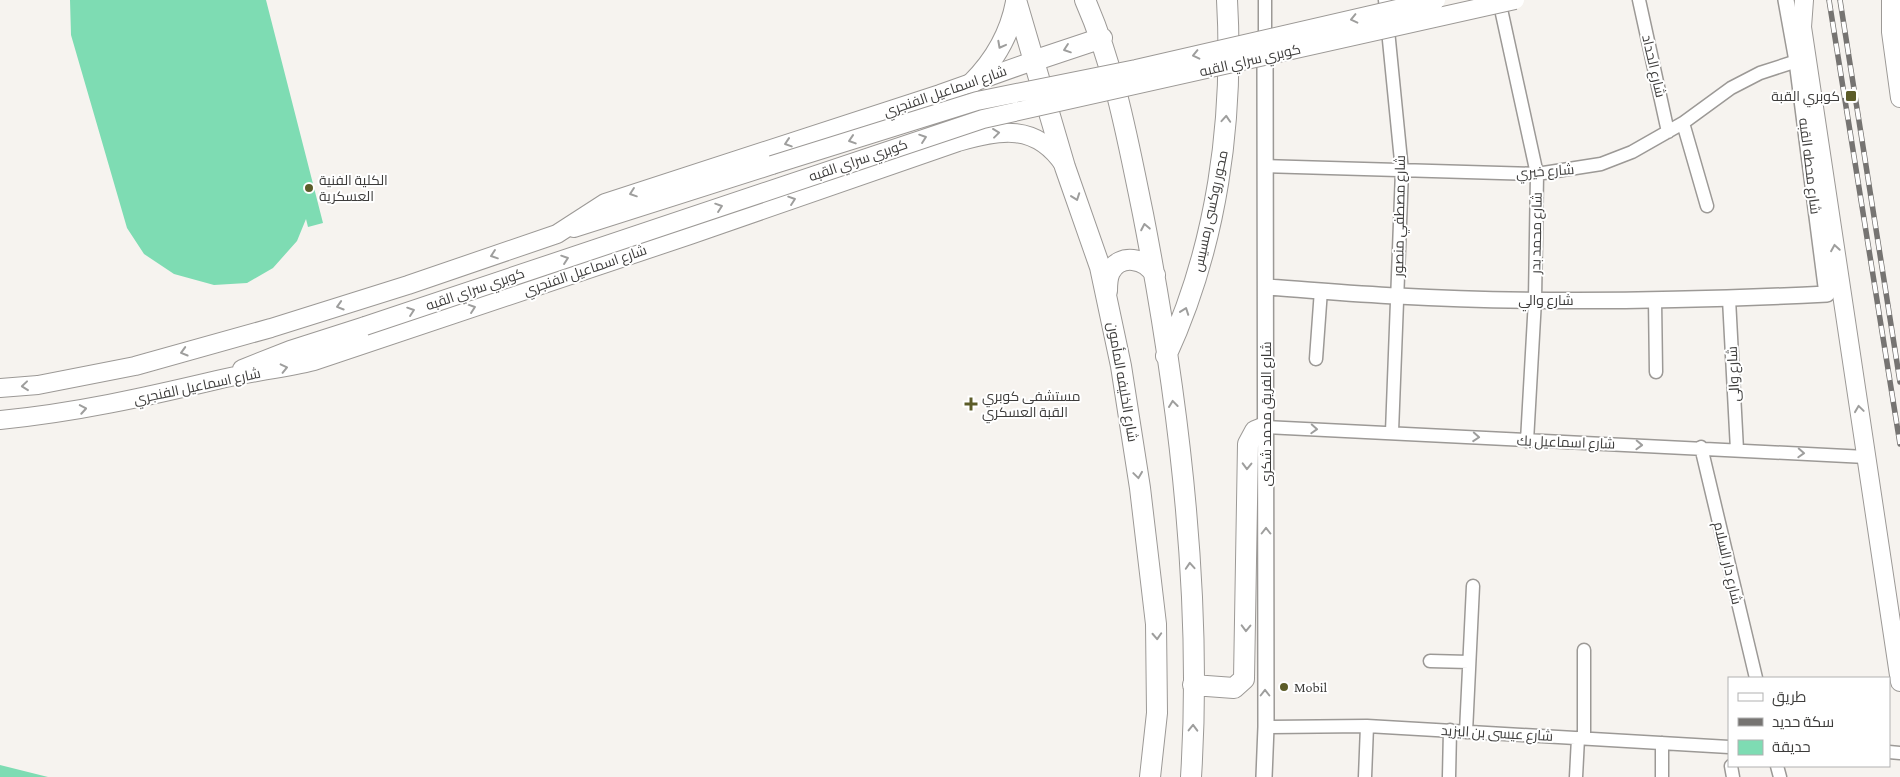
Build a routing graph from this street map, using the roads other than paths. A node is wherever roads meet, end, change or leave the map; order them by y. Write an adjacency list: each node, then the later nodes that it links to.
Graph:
1 (1016, 0): 15 (main road, شارع الخليفه المأمون); 17 (main road, one-way to 17)
2 (1085, 0): 13 (main road)
3 (1227, 0): 40 (main road, محور روكسى رمسيس, one-way to 3)
4 (1265, 0): 14 (street)
5 (1385, 0): 12 (street, شارع مصطفي منصور)
6 (1436, 0): 27 (main road, كوبري سراي القبه, one-way to 27, bridge)
7 (1639, 0): 21 (street, شارع الحداد)
8 (1804, 0): 51 (main road, one-way to 8)
9 (1891, 0): 19 (main road)
10 (1506, 1): 12 (street); 26 (street, شارع محمد بدر); 43 (main road, كوبري سراي القبه, one-way to 10, bridge)
11 (1785, 3): 16 (street, شارع محطه القبه)
12 (1388, 26): 14 (street); 25 (street, شارع مصطفي منصور)
13 (1102, 38): 15 (main road, one-way to 15); 31 (main road, one-way to 13)
14 (1265, 52): 23 (street, شارع الفريق محمد شكرى)
15 (1033, 61): 17 (main road, شارع اسماعيل الفنجري); 24 (main road, شارع الخليفه المأمون)
16 (1797, 61): 20 (street, شارع خيري); 35 (street, شارع محطه القبه)
17 (972, 83): 18 (main road, شارع اسماعيل الفنجري)
18 (940, 94): 22 (main road); 29 (main road, شارع اسماعيل الفنجري, one-way to 29)
19 (1900, 98)
20 (1683, 122): 21 (street, شارع خيري); 28 (street)
21 (1668, 132): 26 (street, شارع خيري)
22 (958, 142): 24 (main road, شارع اسماعيل الفنجري, one-way to 24); 30 (main road, شارع اسماعيل الفنجري, one-way to 22)
23 (1265, 166): 25 (street, شارع خيري); 32 (street, شارع الفريق محمد شكرى)
24 (1065, 167): 34 (main road, شارع الخليفه المأمون, one-way to 34)
25 (1402, 171): 26 (street, شارع خيري); 36 (street, شارع مصطفي منصور)
26 (1537, 174): 38 (street, شارع محمد بدر)
27 (678, 195): 29 (main road, كوبري سراي القبه); 30 (main road)
28 (1707, 206)
29 (556, 234): 44 (main road, شارع اسماعيل الفنجري, one-way to 44)
30 (690, 235): 43 (main road, شارع اسماعيل الفنجري, one-way to 30)
31 (1155, 275): 34 (main road); 40 (main road)
32 (1266, 287): 33 (street, شارع والي); 46 (street, شارع الفريق محمد شكرى)
33 (1321, 290): 36 (street, شارع والي); 41 (street)
34 (1106, 293): 67 (main road, شارع الخليفه المأمون, one-way to 67)
35 (1827, 294): 37 (street, شارع والي)
36 (1398, 296): 38 (street, شارع والي); 47 (street, شارع مصطفي منصور)
37 (1729, 299): 39 (street, شارع والي); 50 (street, شارع والى)
38 (1535, 300): 39 (street, شارع والي); 48 (street, شارع محمد بدر)
39 (1655, 300): 42 (street)
40 (1166, 356): 58 (main road, one-way to 40)
41 (1316, 359)
42 (1656, 372)
43 (219, 379): 45 (main road, شارع اسماعيل الفنجري, one-way to 43)
44 (0, 388)
45 (0, 420)
46 (1266, 426): 47 (street, شارع اسماعيل بك, one-way to 47); 58 (main road, one-way to 58); 60 (street, شارع الفريق محمد شكرى, one-way to 46)
47 (1392, 432): 48 (street, شارع اسماعيل بك, one-way to 48)
48 (1527, 440): 49 (street, شارع اسماعيل بك, one-way to 49)
49 (1700, 447): 50 (street, شارع اسماعيل بك); 56 (street, شارع دار السلام)
50 (1737, 450): 51 (street, شارع اسماعيل بك, one-way to 51)
51 (1866, 457): 57 (main road)
52 (1473, 586): 55 (street)
53 (1584, 650): 63 (street)
54 (1430, 660): 55 (street)
55 (1469, 662): 62 (street)
56 (1756, 677)
57 (1900, 682)
58 (1193, 685): 66 (main road, one-way to 58)
59 (1367, 726): 60 (street, شارع عيسى بن اليزيد); 61 (street, شارع عيسى بن اليزيد); 69 (street)
60 (1266, 727): 68 (street, شارع الفريق محمد شكرى)
61 (1450, 730): 62 (street, شارع عيسى بن اليزيد); 70 (street)
62 (1466, 732): 63 (street, شارع عيسى بن اليزيد)
63 (1581, 738): 64 (street, شارع عيسى بن اليزيد); 71 (street)
64 (1662, 743): 65 (street, شارع عيسى بن اليزيد); 72 (street)
65 (1728, 747)
66 (1193, 776)
67 (1150, 777)
68 (1264, 777)
69 (1366, 777)
70 (1449, 777)
71 (1576, 777)
72 (1662, 777)

